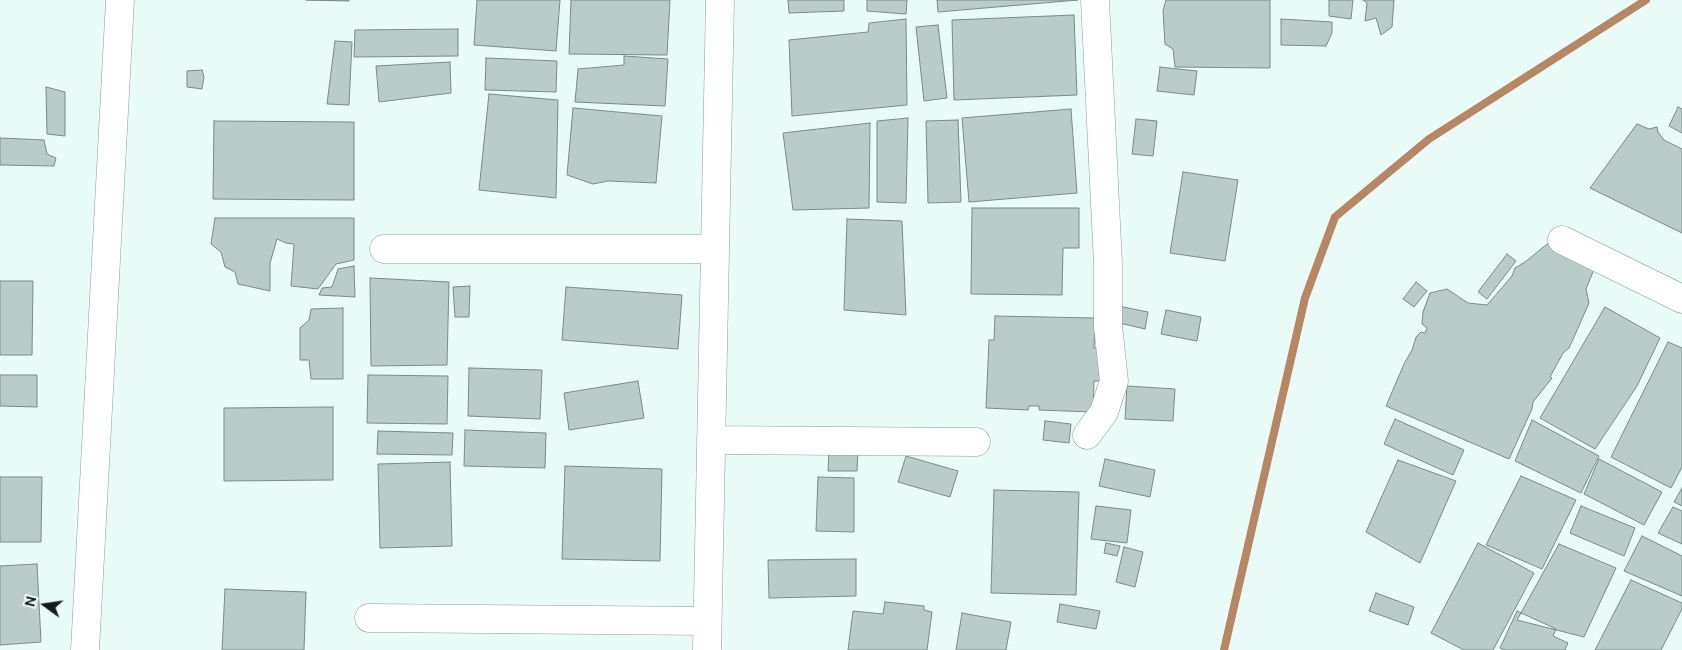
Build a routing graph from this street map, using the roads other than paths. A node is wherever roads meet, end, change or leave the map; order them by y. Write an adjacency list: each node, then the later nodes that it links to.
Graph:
1 (120, 0): 13 (street)
2 (720, 0): 6 (street)
3 (1095, 0): 8 (street)
4 (1562, 240): 7 (street)
5 (384, 249): 6 (street)
6 (714, 249): 9 (street)
7 (1682, 299)
8 (1087, 435)
9 (710, 440): 10 (street); 12 (street)
10 (976, 442)
11 (368, 618): 12 (street)
12 (707, 621): 14 (street)
13 (85, 650)
14 (707, 650)

